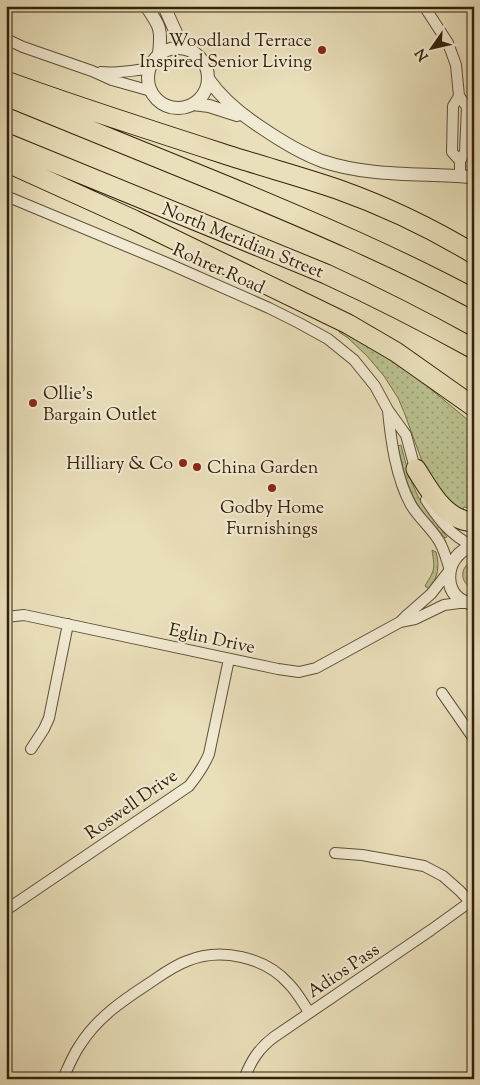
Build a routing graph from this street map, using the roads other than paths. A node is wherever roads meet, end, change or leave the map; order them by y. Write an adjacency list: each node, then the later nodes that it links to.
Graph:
1 (146, 6): 6 (street)
2 (164, 6): 5 (street)
3 (424, 6): 17 (street)
4 (6, 39): 8 (street)
5 (192, 50): 6 (street); 9 (street)
6 (159, 54): 7 (street)
7 (149, 69): 8 (street); 11 (street)
8 (93, 71): 11 (street)
9 (209, 80): 13 (street); 14 (street)
10 (6, 82): 19 (highway)
11 (151, 91): 13 (street)
12 (6, 96): 20 (highway)
13 (193, 104): 14 (street)
14 (251, 121): 17 (street)
15 (6, 143): 21 (highway, North Meridian Street)
16 (6, 162): 22 (highway)
17 (469, 177)
18 (6, 196): 23 (street, Rohrer Road)
19 (474, 254)
20 (474, 299)
21 (474, 349)
22 (471, 406)
23 (388, 410): 24 (street, Rohrer Road); 27 (street, Rohrer Road)
24 (416, 469): 25 (highway); 26 (street, Rohrer Road)
25 (474, 522)
26 (473, 546): 27 (street)
27 (449, 570): 28 (street); 30 (street, Eglin Drive)
28 (472, 603): 30 (street, Eglin Drive)
29 (6, 617): 31 (street, Eglin Drive)
30 (400, 622): 32 (street, Eglin Drive)
31 (68, 624): 32 (street, Eglin Drive); 35 (street)
32 (229, 659): 38 (street, Roswell Drive)
33 (442, 693): 34 (street)
34 (474, 739)
35 (31, 749)
36 (335, 853): 37 (street)
37 (472, 901): 39 (street, Adios Pass)
38 (6, 910)
39 (309, 1012): 40 (street); 41 (street, Adios Pass)
40 (63, 1079)
41 (244, 1079)

